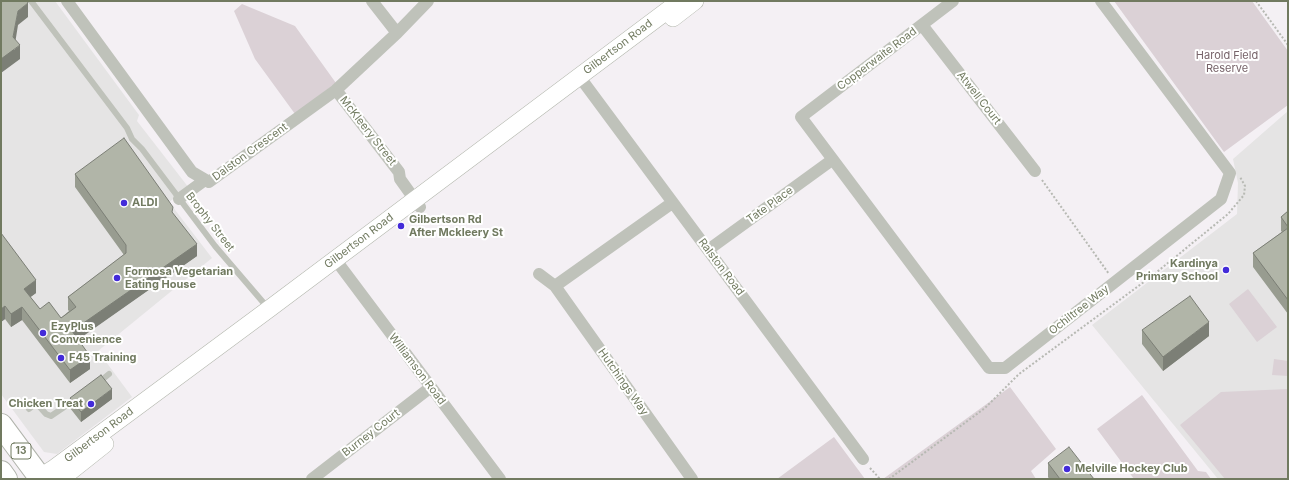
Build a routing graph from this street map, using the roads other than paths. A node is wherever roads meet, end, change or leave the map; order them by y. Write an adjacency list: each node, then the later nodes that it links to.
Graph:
1 (32, 1): 17 (lane, Brophy Street)
2 (66, 1): 16 (street, Dalston Crescent)
3 (372, 1): 10 (street)
4 (428, 1): 10 (street, Dalston Crescent)
5 (680, 1): 11 (street, Gilbertson Road)
6 (695, 1): 11 (street, Gilbertson Road)
7 (953, 1): 9 (street, Copperwaite Road)
8 (1101, 1): 14 (street, Ochiltree Way)
9 (922, 25): 13 (street, Copperwaite Road); 15 (street, Atwell Court)
10 (397, 33): 12 (street, Dalston Crescent)
11 (582, 80): 18 (street, Gilbertson Road); 19 (street, Ralston Road)
12 (336, 90): 16 (street, Dalston Crescent); 18 (street, McKleery Street)
13 (801, 117): 14 (street, Ochiltree Way)
14 (832, 160): 20 (street, Tate Place)
15 (1035, 171)
16 (205, 180): 17 (street)
17 (179, 199): 24 (lane, Brophy Street)
18 (421, 201): 21 (street, Gilbertson Road)
19 (672, 203): 20 (street, Ralston Road); 23 (street)
20 (708, 250): 31 (street, Ralston Road)
21 (337, 263): 24 (street, Gilbertson Road); 26 (street, Williamson Road)
22 (539, 274): 23 (street, Hutchings Way)
23 (555, 286): 38 (street, Hutchings Way)
24 (271, 312): 33 (street, Gilbertson Road); 35 (street, Gilbertson Road)
25 (109, 374): 27 (lane)
26 (430, 387): 36 (street, Burney Court); 37 (street, Williamson Road)
27 (90, 389)
28 (84, 393): 29 (lane)
29 (29, 409)
30 (1, 425): 33 (highway, 13)
31 (863, 459)
32 (1, 472): 34 (highway, 13)
33 (39, 478)
34 (6, 479)
35 (61, 479)
36 (312, 479)
37 (500, 479)
38 (692, 479)

